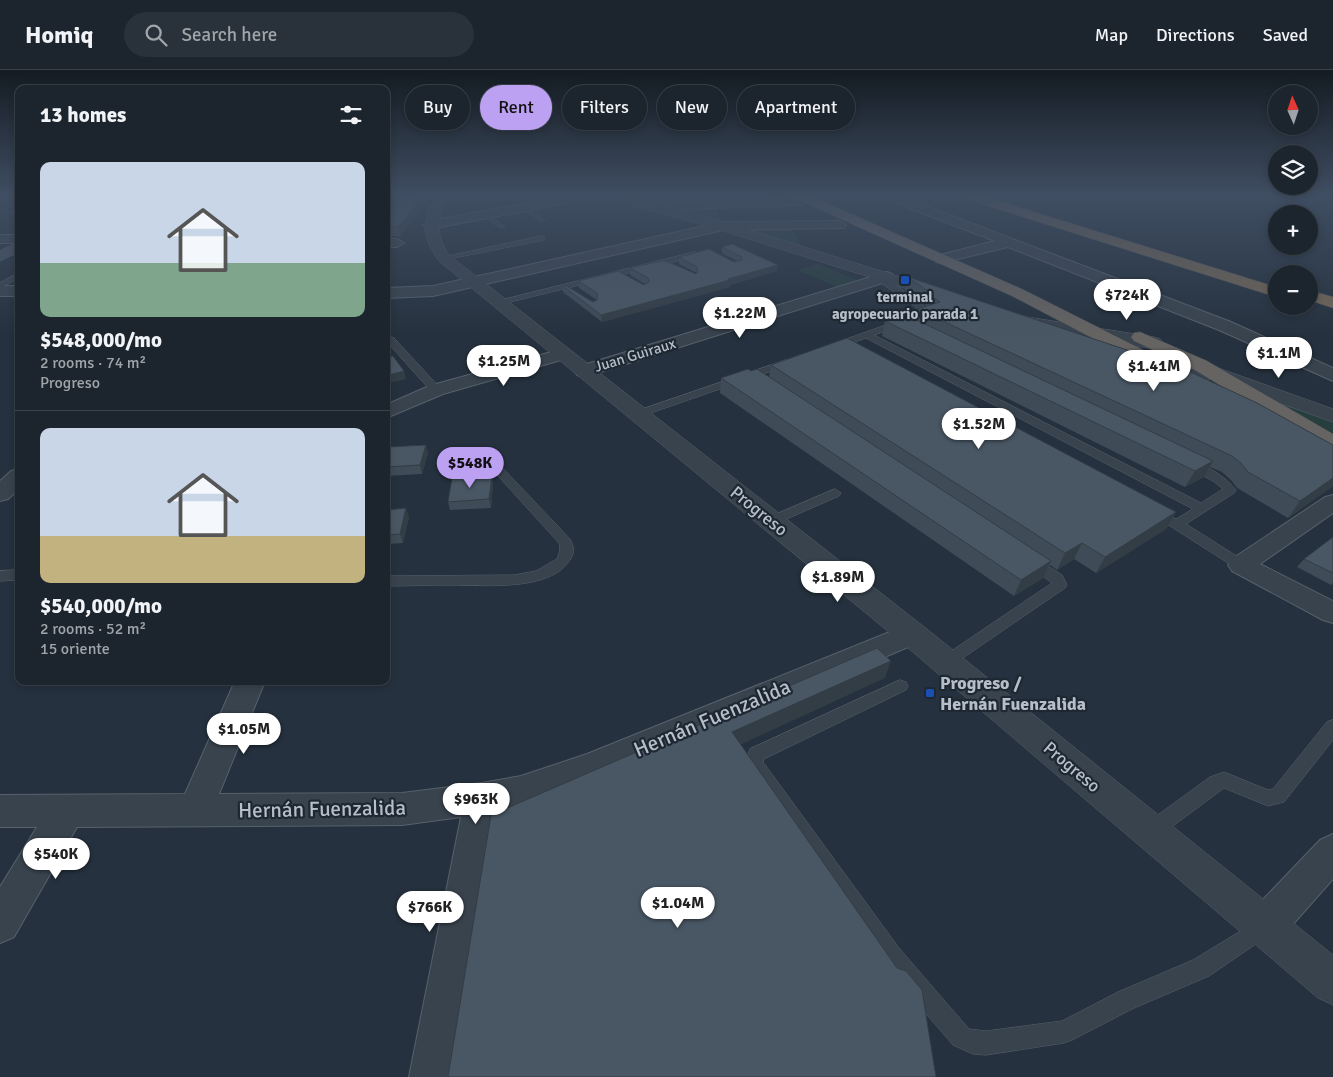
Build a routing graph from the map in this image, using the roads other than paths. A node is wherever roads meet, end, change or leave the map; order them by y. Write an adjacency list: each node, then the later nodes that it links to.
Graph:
1 (15, 242): 12 (main road)
2 (434, 242): 15 (street, Progreso)
3 (505, 242): 15 (lane)
4 (649, 242): 23 (street)
5 (774, 242): 18 (street)
6 (907, 242): 16 (highway)
7 (913, 242): 16 (highway)
8 (1009, 242): 16 (street); 49 (street)
9 (1117, 242): 25 (highway)
10 (1138, 242): 24 (highway)
11 (15, 244): 14 (main road)
12 (0, 248)
13 (700, 253): 17 (lane)
14 (0, 256)
15 (444, 258): 23 (street, Progreso)
16 (947, 258): 33 (highway); 41 (highway)
17 (664, 262): 19 (lane); 20 (lane)
18 (851, 266): 22 (street)
19 (678, 269)
20 (620, 273): 21 (lane); 29 (lane)
21 (628, 278)
22 (880, 279): 28 (street); 34 (lane); 34 (lane); 45 (street, Juan Guiraux)
23 (472, 281): 26 (street); 29 (street, Progreso)
24 (1268, 282)
25 (1268, 289)
26 (390, 293)
27 (1318, 298): 30 (highway)
28 (960, 301)
29 (498, 302): 45 (street, Progreso)
30 (1333, 303)
31 (1318, 306): 32 (highway)
32 (1333, 310)
33 (1054, 311): 35 (highway); 37 (highway)
34 (902, 323): 36 (lane); 38 (lane)
35 (1037, 324): 37 (street); 47 (street)
36 (919, 332)
37 (1094, 333): 41 (street); 47 (highway)
38 (867, 335): 40 (lane); 66 (lane)
39 (390, 340): 51 (lane)
40 (844, 343): 42 (lane); 43 (lane)
41 (1154, 343): 46 (highway)
42 (826, 349)
43 (861, 352)
44 (798, 359): 48 (lane)
45 (573, 362): 51 (street, Juan Guiraux); 53 (street, Progreso)
46 (1214, 373): 47 (street); 54 (street); 55 (highway)
47 (1177, 374): 56 (highway)
48 (752, 375): 50 (lane); 53 (lane)
49 (1333, 375)
50 (769, 386)
51 (436, 390): 52 (street, Juan Guiraux)
52 (390, 410)
53 (638, 414): 67 (street, Progreso)
54 (1333, 416)
55 (1333, 442)
56 (1333, 456)
57 (1182, 460): 66 (lane)
58 (493, 464): 73 (lane)
59 (0, 475): 60 (street)
60 (15, 475)
61 (15, 479): 63 (street)
62 (835, 493): 67 (lane)
63 (0, 494)
64 (1333, 502): 70 (street)
65 (1148, 508): 68 (lane)
66 (1201, 508): 68 (lane)
67 (771, 521): 75 (street, Progreso)
68 (1176, 523): 70 (lane)
69 (1024, 556): 76 (lane)
70 (1241, 564): 74 (street)
71 (15, 575): 72 (lane)
72 (0, 576)
73 (390, 581)
74 (1333, 613)
75 (912, 634): 76 (street, Progreso); 80 (street, Hernán Fuenzalida)
76 (946, 662): 84 (street, Progreso)
77 (248, 685): 81 (street)
78 (900, 686): 87 (lane)
79 (1333, 727): 84 (lane)
80 (482, 799): 81 (street, Hernán Fuenzalida); 89 (street)
81 (195, 810): 83 (street, Hernán Fuenzalida)
82 (0, 811): 83 (street, Hernán Fuenzalida)
83 (67, 811): 86 (street)
84 (1150, 831): 87 (street, Progreso)
85 (1333, 852): 87 (street)
86 (0, 922)
87 (1265, 926): 88 (street, Progreso)
88 (1333, 982)
89 (432, 1077)

